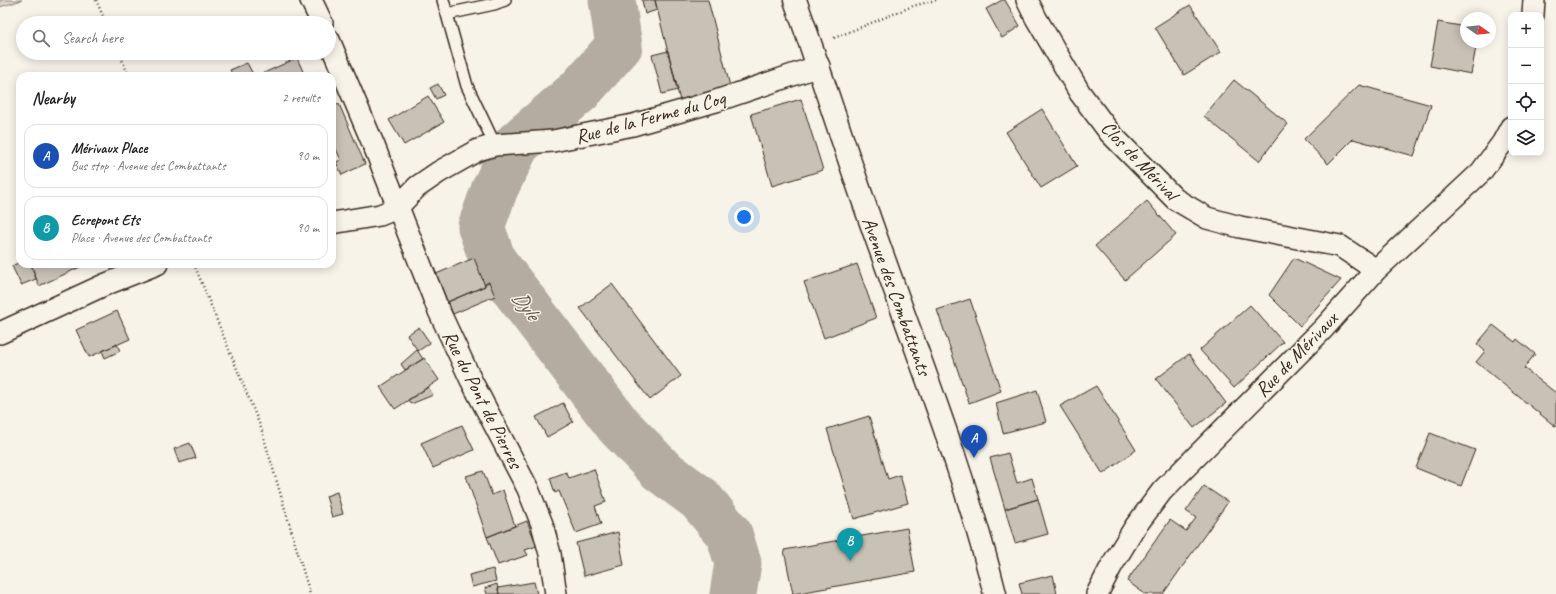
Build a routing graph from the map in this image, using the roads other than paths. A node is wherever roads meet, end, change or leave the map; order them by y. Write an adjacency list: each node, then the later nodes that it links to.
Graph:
1 (311, 0): 9 (street)
2 (443, 0): 8 (lane)
3 (505, 0): 8 (lane)
4 (795, 0): 11 (main road, Avenue des Combattants)
5 (1027, 0): 17 (street, Clos de Mérival)
6 (1534, 0): 7 (street)
7 (1533, 12)
8 (447, 14): 13 (lane)
9 (319, 16)
10 (336, 56): 14 (street, Rue du Pont de Pierres)
11 (819, 66): 13 (street, Rue de la Ferme du Coq); 20 (main road, Avenue des Combattants)
12 (1508, 133): 17 (street, Rue de Mérivaux)
13 (486, 148): 14 (street)
14 (397, 208): 15 (street); 19 (street, Rue du Pont de Pierres)
15 (336, 222)
16 (147, 268): 18 (street)
17 (1376, 270): 21 (street, Rue de Mérivaux)
18 (0, 333)
19 (556, 594)
20 (996, 594)
21 (1098, 594)

